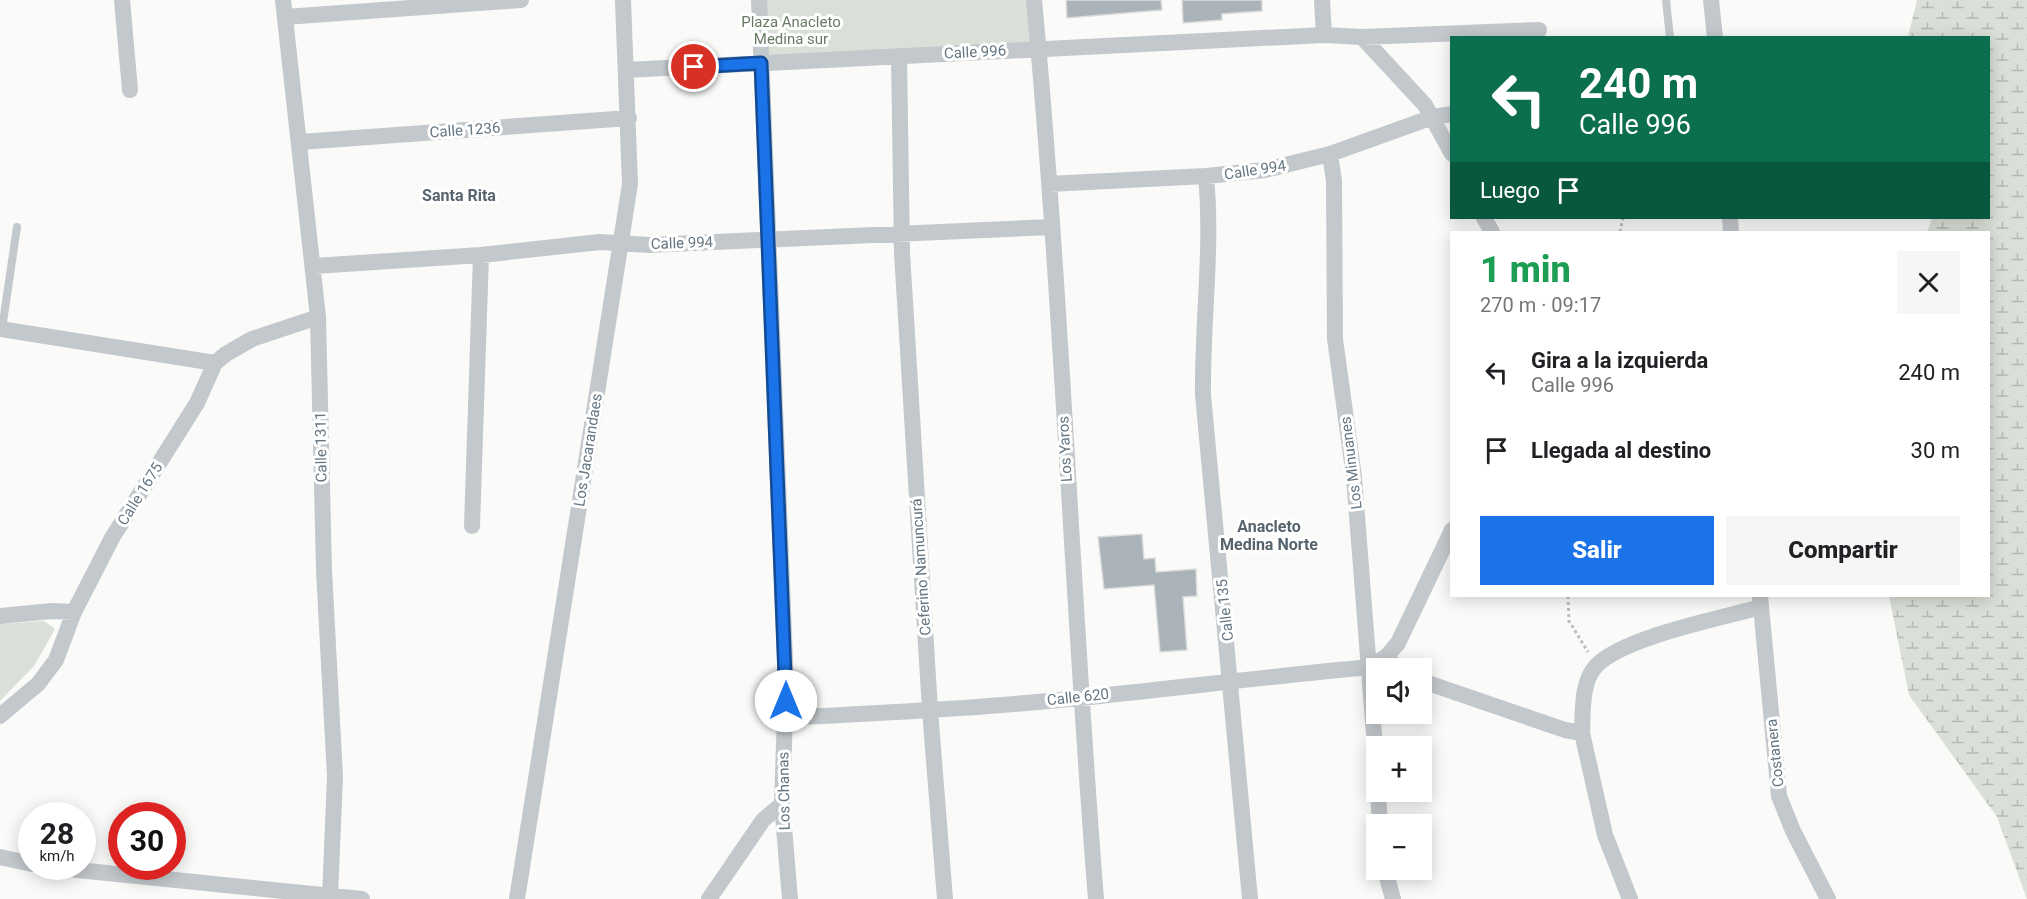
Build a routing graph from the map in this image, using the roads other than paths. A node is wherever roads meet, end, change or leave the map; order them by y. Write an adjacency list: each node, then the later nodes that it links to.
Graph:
1 (122, 0): 20 (street)
2 (283, 0): 10 (street, Calle 1311)
3 (521, 0): 10 (street)
4 (623, 0): 19 (street, Los Jacarandaes)
5 (759, 0): 18 (street, Los Chanas)
6 (1034, 0): 16 (street, Los Yaros)
7 (1322, 0): 12 (street)
8 (1666, 0): 13 (lane)
9 (1711, 0): 14 (street)
10 (285, 17): 24 (street, Calle 1311)
11 (1539, 30): 15 (street, Calle 996)
12 (1324, 35): 15 (street, Calle 996); 16 (street, Calle 996)
13 (1670, 36)
14 (1714, 36)
15 (1362, 37): 22 (street)
16 (1038, 49): 17 (street, Calle 996); 28 (street, Los Yaros)
17 (899, 56): 18 (street, Calle 996); 31 (street, Ceferino Namuncurá)
18 (761, 63): 19 (street, Calle 996); 32 (street, Los Chanas)
19 (626, 70): 23 (street, Los Jacarandaes)
20 (130, 90)
21 (1450, 114): 22 (street, Calle 994)
22 (1433, 117): 25 (street); 26 (street, Calle 994)
23 (629, 118): 24 (street, Calle 1236); 33 (street, Los Jacarandaes)
24 (300, 142): 35 (street, Calle 1311)
25 (1450, 150)
26 (1330, 154): 27 (street, Calle 994); 44 (street, Los Minuanes)
27 (1206, 177): 28 (street, Calle 994); 47 (street, Calle 135)
28 (1049, 184): 30 (street, Los Yaros)
29 (17, 227): 37 (lane)
30 (1051, 227): 31 (street, Calle 994); 49 (street, Los Yaros)
31 (901, 234): 32 (street, Calle 994); 50 (street, Ceferino Namuncurá)
32 (769, 239): 33 (street, Calle 994); 52 (street, Los Chanas)
33 (621, 242): 34 (street, Calle 994); 61 (street, Los Jacarandaes)
34 (481, 255): 35 (street, Calle 994); 39 (street)
35 (314, 266): 36 (street, Calle 1311)
36 (318, 317): 38 (street); 59 (street, Calle 1311)
37 (1, 329): 38 (street)
38 (215, 363): 42 (street, Calle 1675)
39 (472, 526)
40 (1450, 534): 45 (street)
41 (1761, 601): 53 (street); 69 (street, Costanera)
42 (74, 612): 43 (street); 51 (street, Calle 1675)
43 (0, 615)
44 (1369, 658)
45 (1394, 658)
46 (1366, 667): 47 (street, Calle 620)
47 (1231, 679): 49 (street, Calle 620); 66 (street, Calle 135)
48 (1432, 684): 53 (street)
49 (1080, 698): 50 (street, Calle 620); 65 (street, Los Yaros)
50 (930, 710): 52 (street, Calle 620); 64 (street, Ceferino Namuncurá)
51 (0, 716)
52 (785, 718): 54 (street, Los Chanas)
53 (1582, 733): 68 (street)
54 (782, 804): 62 (street); 63 (street, Los Chanas)
55 (0, 857): 56 (street)
56 (18, 861)
57 (96, 872): 59 (street)
58 (1388, 880): 67 (street)
59 (338, 897): 60 (street)
60 (362, 899)
61 (517, 899)
62 (709, 899)
63 (790, 899)
64 (945, 899)
65 (1096, 899)
66 (1250, 899)
67 (1393, 899)
68 (1630, 899)
69 (1828, 899)

